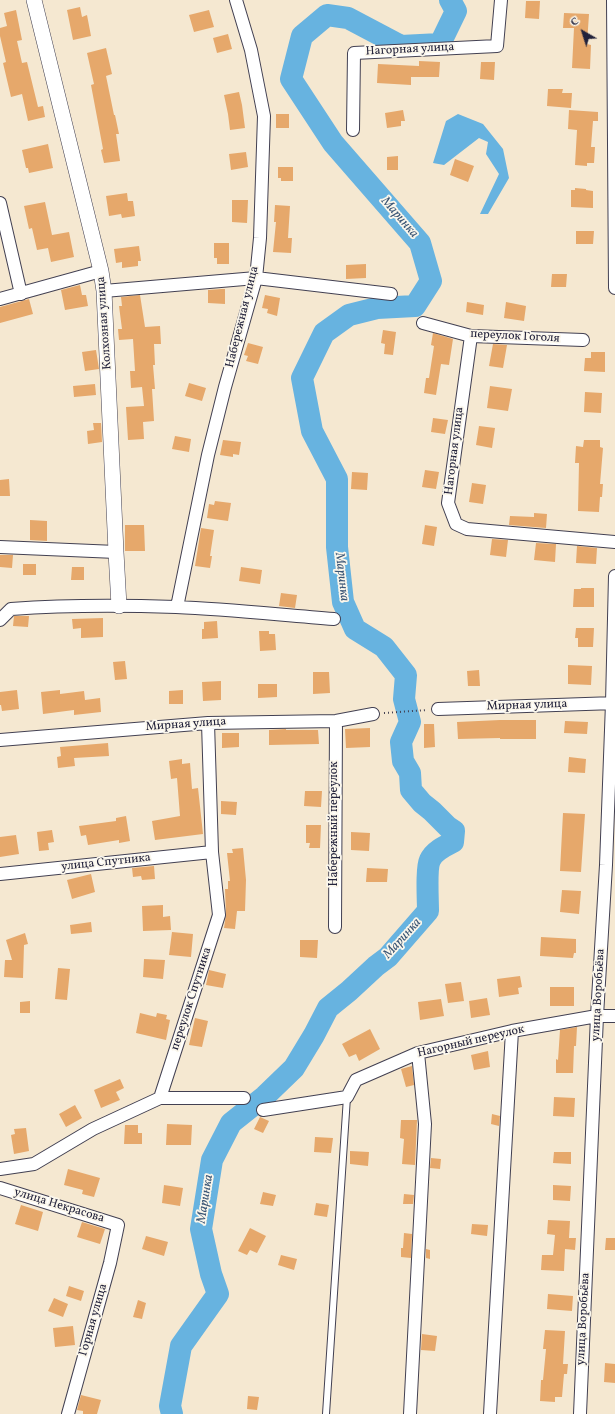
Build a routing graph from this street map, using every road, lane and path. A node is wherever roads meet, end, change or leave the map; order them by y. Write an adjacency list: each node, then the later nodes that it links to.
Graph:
1 (34, 0): 8 (street, Колхозная улица)
2 (236, 0): 9 (street, Набережная улица)
3 (500, 0): 5 (street, Нагорная улица)
4 (613, 0): 7 (street)
5 (353, 130)
6 (0, 203): 12 (street)
7 (615, 244): 10 (street)
8 (101, 271): 11 (street, Колхозная улица); 12 (street)
9 (256, 278): 11 (street); 13 (street); 23 (street, Набережная улица)
10 (615, 288)
11 (104, 291): 20 (street, Колхозная улица)
12 (21, 294): 14 (street)
13 (391, 294)
14 (0, 299)
15 (424, 323): 16 (street, переулок Гоголя)
16 (470, 336): 17 (street, переулок Гоголя); 18 (street, Нагорная улица)
17 (583, 340)
18 (615, 542)
19 (0, 547): 20 (street)
20 (116, 552): 22 (street, Колхозная улица)
21 (615, 576): 26 (street, улица Воробьёва)
22 (120, 606): 23 (street); 25 (street)
23 (176, 607): 24 (street)
24 (334, 619)
25 (0, 620)
26 (614, 703): 27 (street, Мирная улица); 33 (street, улица Воробьёва)
27 (438, 709): 28 (path)
28 (373, 714): 29 (street, Мирная улица)
29 (336, 721): 30 (street, Мирная улица); 35 (street, Набережный переулок)
30 (208, 723): 31 (street, Мирная улица); 32 (street, переулок Спутника)
31 (0, 740)
32 (212, 852): 34 (street, улица Спутника); 41 (street, переулок Спутника)
33 (610, 866): 36 (street, улица Воробьёва)
34 (0, 874)
35 (335, 927)
36 (598, 1016): 37 (street, Нагорный переулок); 38 (street, Нагорный переулок); 51 (street, улица Воробьёва)
37 (615, 1016)
38 (512, 1031): 39 (street, Нагорный переулок); 50 (street)
39 (418, 1053): 40 (street, Нагорный переулок); 49 (street)
40 (347, 1097): 43 (street); 48 (lane)
41 (160, 1098): 42 (street); 44 (street)
42 (244, 1098)
43 (263, 1110)
44 (0, 1169)
45 (0, 1188): 46 (street, улица Некрасова)
46 (118, 1225): 47 (street, Горная улица)
47 (68, 1414)
48 (326, 1414)
49 (410, 1414)
50 (490, 1414)
51 (580, 1414)

